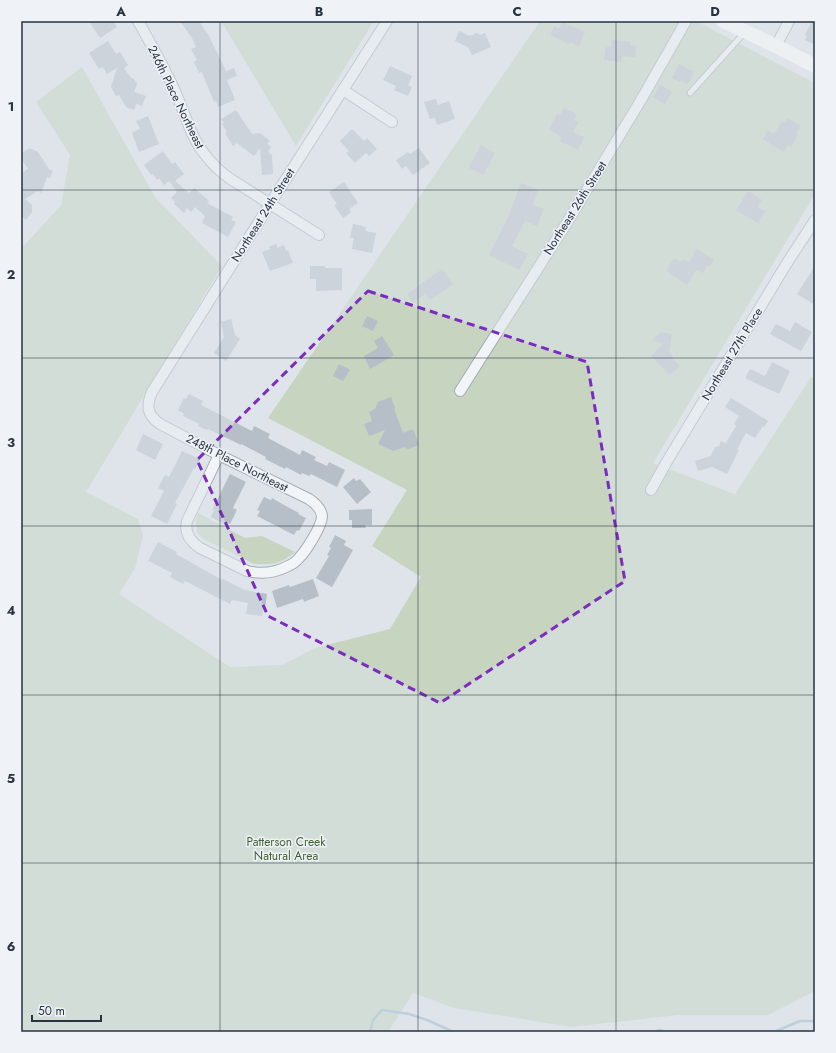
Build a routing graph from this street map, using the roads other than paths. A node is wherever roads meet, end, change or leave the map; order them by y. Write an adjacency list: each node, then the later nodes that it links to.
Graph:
1 (138, 21): 12 (street, 246th Place Northeast)
2 (387, 21): 9 (street, Northeast 24th Street)
3 (686, 21): 15 (street, Northeast 26th Street)
4 (723, 21): 6 (street)
5 (789, 21): 7 (street)
6 (746, 32): 7 (street); 10 (lane)
7 (776, 46): 8 (street)
8 (815, 66)
9 (342, 90): 11 (street); 12 (street, Northeast 24th Street)
10 (690, 93)
11 (392, 122)
12 (270, 204): 14 (street, 246th Place Northeast); 16 (street, Northeast 24th Street)
13 (815, 220): 18 (street, Northeast 27th Place)
14 (320, 235)
15 (460, 392)
16 (150, 413): 17 (street, 248th Place Northeast)
17 (219, 455): 17 (street, 248th Place Northeast)
18 (651, 490)

